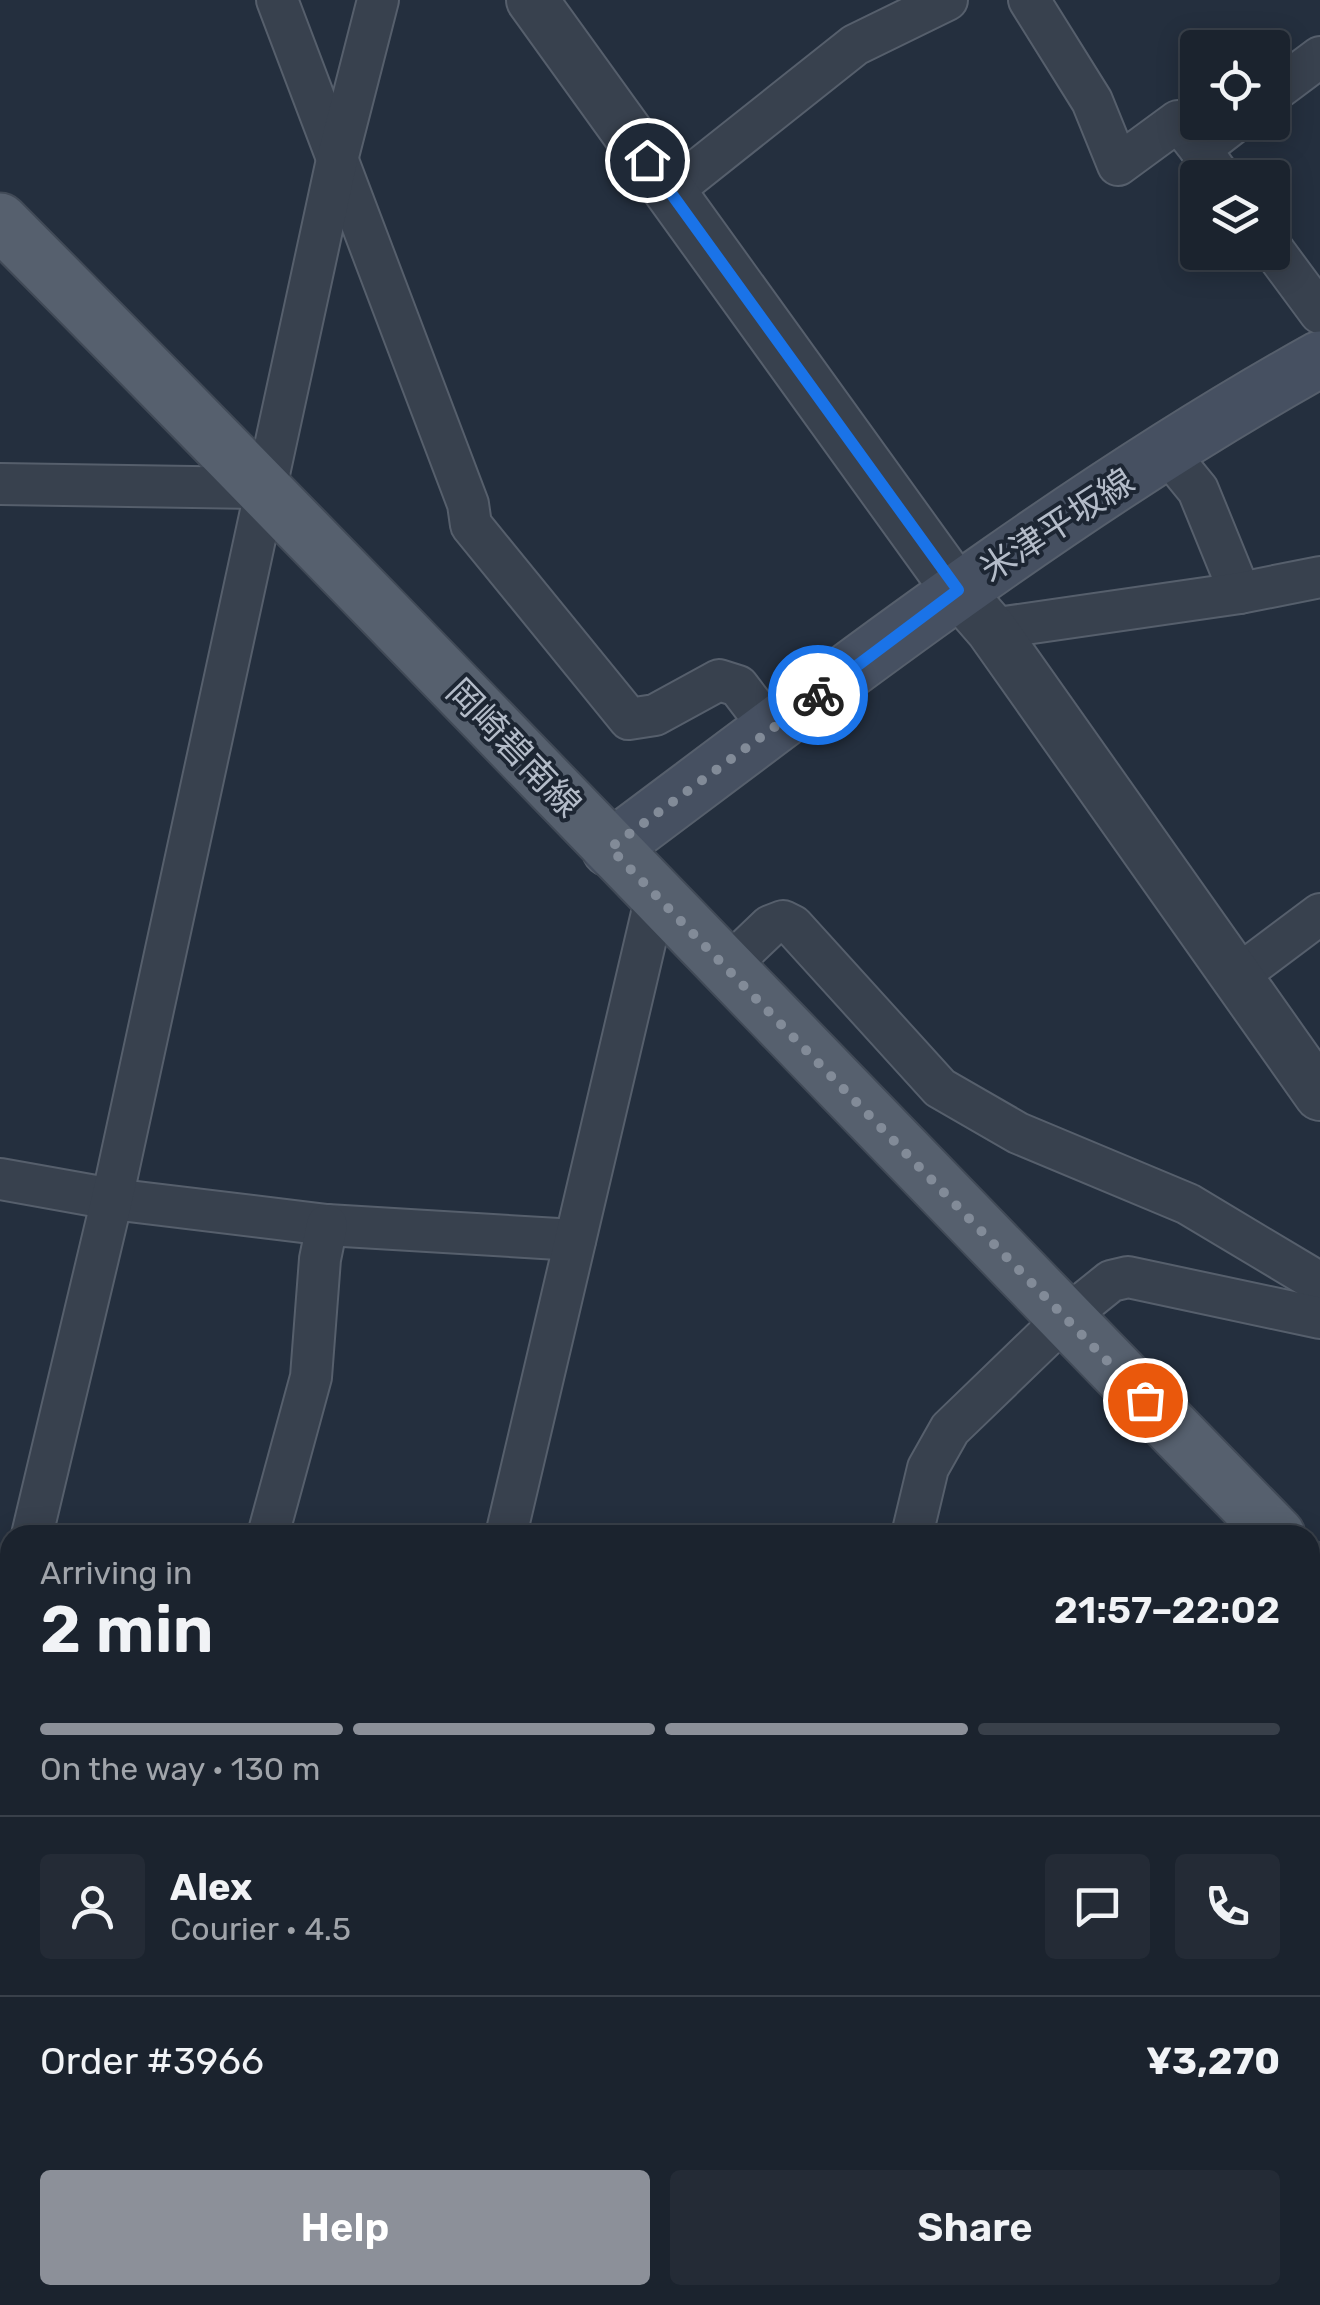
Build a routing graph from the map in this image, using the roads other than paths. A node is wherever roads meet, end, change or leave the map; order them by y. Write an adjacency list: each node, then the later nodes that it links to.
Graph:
1 (276, 0): 8 (street)
2 (378, 0): 8 (street)
3 (532, 0): 10 (street)
4 (947, 0): 10 (street)
5 (1029, 0): 9 (street)
6 (1320, 57): 7 (street)
7 (1290, 80)
8 (337, 160): 17 (street); 21 (street)
9 (1208, 160)
10 (670, 192): 20 (street)
11 (0, 221): 17 (main road, 岡崎碧南線)
12 (1288, 270): 13 (street)
13 (1320, 312)
14 (1320, 359): 15 (main road, 米津平坂線)
15 (1167, 452): 19 (street); 20 (main road, 米津平坂線)
16 (0, 484): 17 (street)
17 (264, 488): 22 (main road, 岡崎碧南線); 29 (street)
18 (1320, 577): 19 (street)
19 (1240, 593): 20 (street)
20 (974, 609): 21 (main road, 米津平坂線); 26 (street)
21 (771, 730): 22 (main road, 米津平坂線)
22 (610, 848): 23 (main road, 岡崎碧南線)
23 (656, 896): 25 (main road, 岡崎碧南線); 31 (street)
24 (1320, 914): 26 (street)
25 (725, 969): 32 (street); 33 (main road, 岡崎碧南線)
26 (1236, 977): 27 (street)
27 (1320, 1094)
28 (0, 1179): 29 (street)
29 (112, 1200): 30 (street); 35 (street)
30 (327, 1225): 31 (street); 36 (street)
31 (576, 1240): 37 (street)
32 (1320, 1284)
33 (1066, 1318): 34 (street); 38 (street); 39 (main road, 岡崎碧南線)
34 (1320, 1318)
35 (34, 1525)
36 (271, 1525)
37 (508, 1525)
38 (914, 1525)
39 (1267, 1525)

